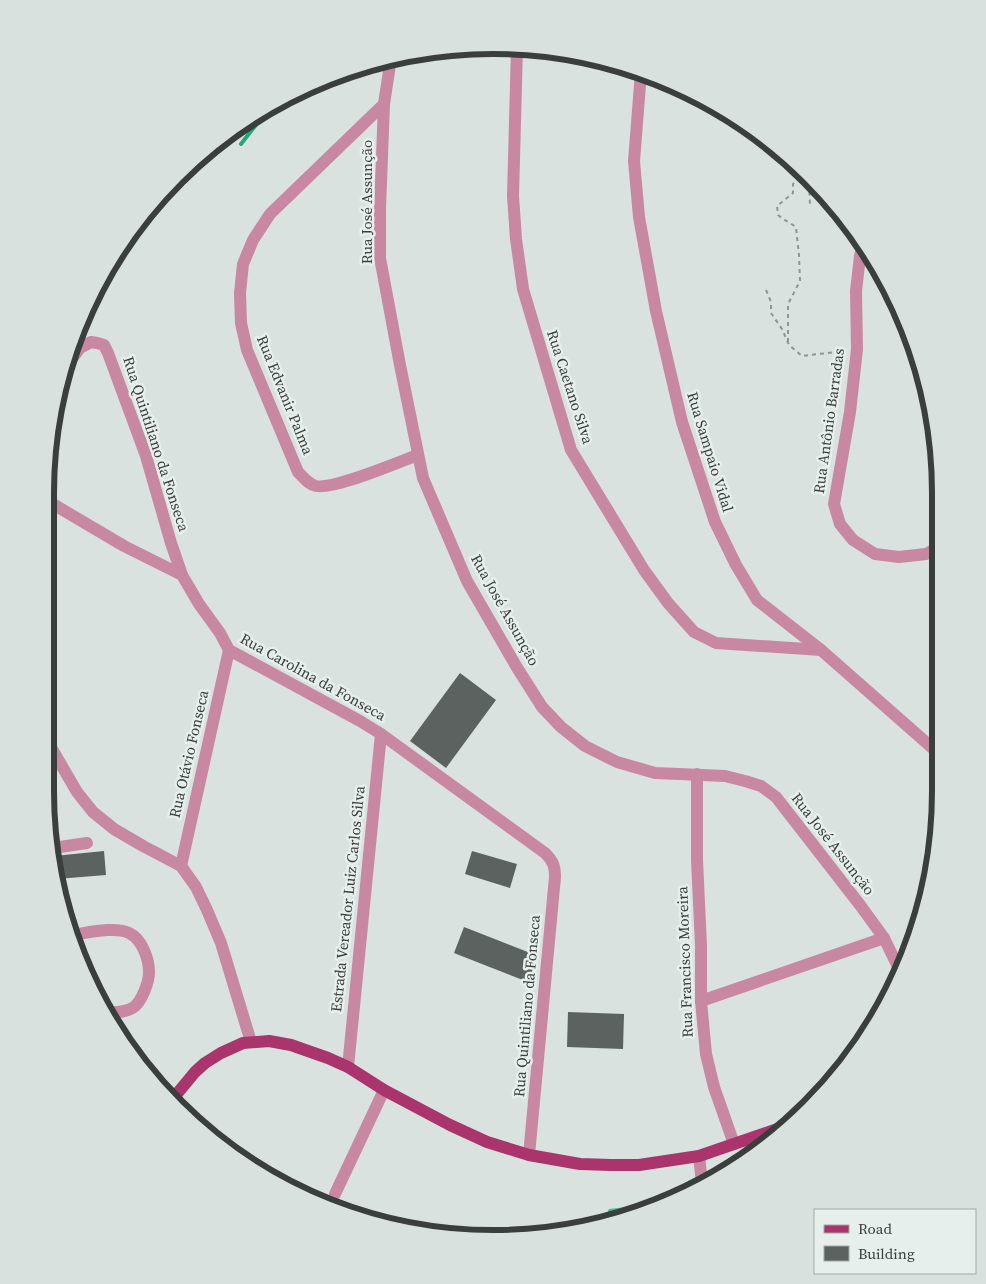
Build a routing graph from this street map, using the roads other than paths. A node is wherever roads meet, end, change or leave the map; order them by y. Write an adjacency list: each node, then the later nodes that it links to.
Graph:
1 (517, 55): 12 (street, Rua Caetano Silva)
2 (390, 66): 4 (street, Rua José Assunção)
3 (640, 79): 12 (street, Rua Sampaio Vidal)
4 (384, 104): 7 (street, Rua José Assunção); 7 (street, Rua Edvanir Palma)
5 (861, 253): 9 (street, Rua Antônio Barradas)
6 (77, 352): 10 (street, Rua Quintiliano da Fonseca)
7 (418, 455): 16 (street, Rua José Assunção)
8 (54, 505): 10 (street)
9 (932, 551)
10 (182, 576): 11 (street, Rua Carolina da Fonseca)
11 (229, 650): 13 (street, Rua Carolina da Fonseca); 20 (street, Rua Otávio Fonseca)
12 (821, 650): 14 (street, Rua Sampaio Vidal)
13 (382, 734): 19 (street, Rua Carolina da Fonseca); 27 (street, Estrada Vereador Luiz Carlos Silva)
14 (932, 748)
15 (54, 753): 20 (street)
16 (697, 774): 22 (street, Rua José Assunção); 24 (street, Rua Francisco Moreira)
17 (87, 843): 18 (street)
18 (58, 847)
19 (552, 860): 32 (street, Rua Quintiliano da Fonseca)
20 (181, 866): 26 (street)
21 (78, 934): 25 (street)
22 (884, 938): 23 (street, Rua José Assunção); 24 (street)
23 (897, 964)
24 (701, 1001): 31 (street, Rua Francisco Moreira)
25 (114, 1012)
26 (251, 1042): 27 (main road); 29 (main road)
27 (348, 1067): 28 (main road)
28 (384, 1090): 32 (main road); 35 (street)
29 (176, 1095)
30 (769, 1132): 31 (main road)
31 (734, 1144): 33 (main road)
32 (529, 1155): 33 (main road)
33 (699, 1156): 34 (street)
34 (701, 1177)
35 (335, 1194)

